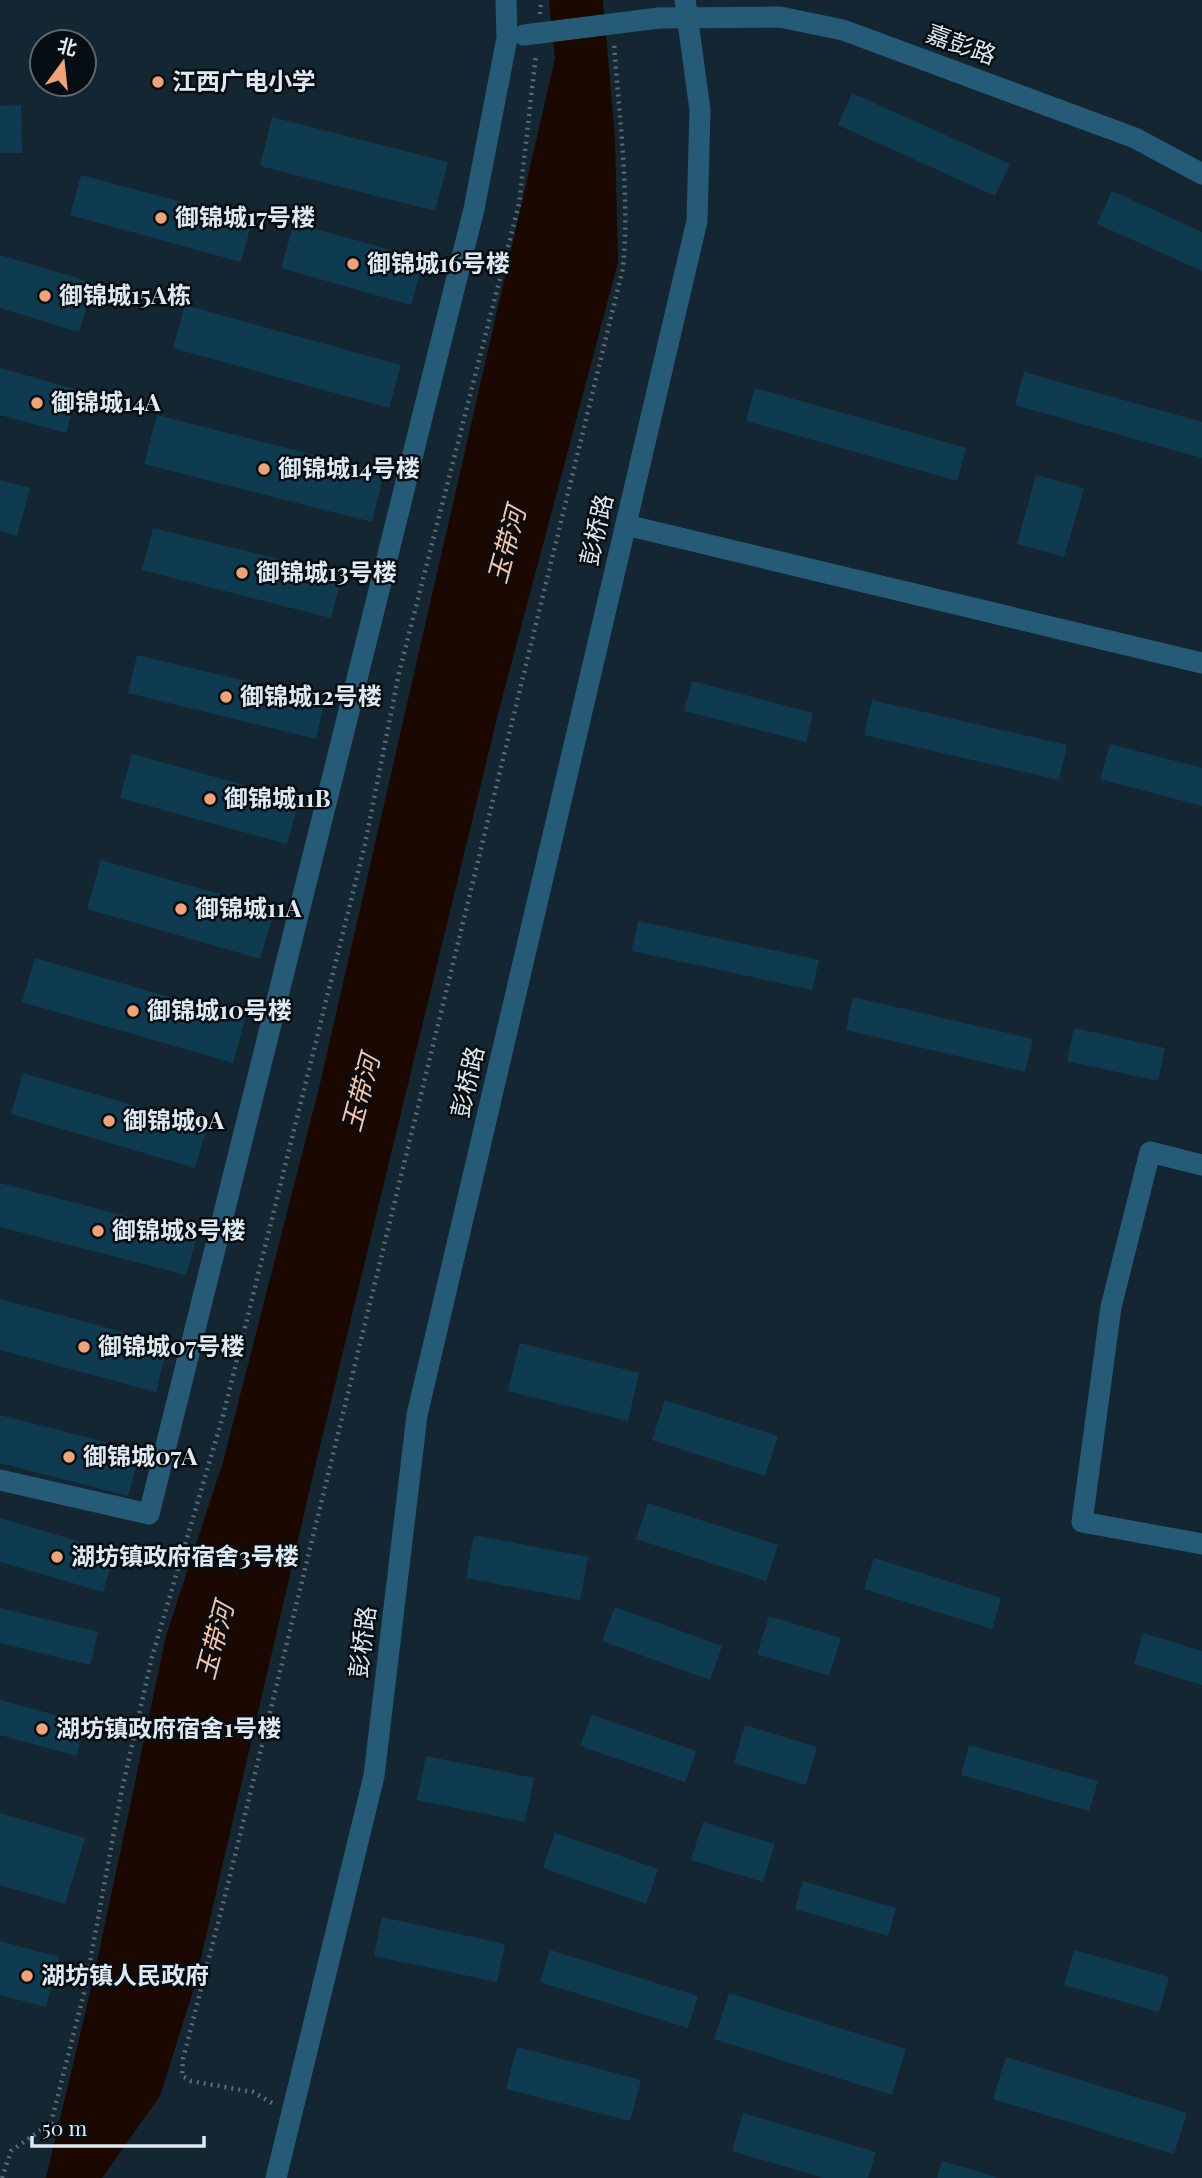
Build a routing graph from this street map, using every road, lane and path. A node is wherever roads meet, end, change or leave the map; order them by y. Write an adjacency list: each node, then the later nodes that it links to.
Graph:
1 (506, 0): 4 (street)
2 (541, 0): 4 (path)
3 (687, 8): 4 (street, 嘉彭路, bridge); 6 (street, 嘉彭路); 7 (street, 彭桥路)
4 (527, 37): 10 (street); 13 (path)
5 (614, 40): 12 (path)
6 (1202, 174)
7 (626, 525): 8 (street); 12 (street, 彭桥路)
8 (1202, 663)
9 (1202, 1165): 11 (street)
10 (0, 1480)
11 (1202, 1544)
12 (288, 2127): 14 (street, 彭桥路)
13 (2, 2178)
14 (276, 2178)

